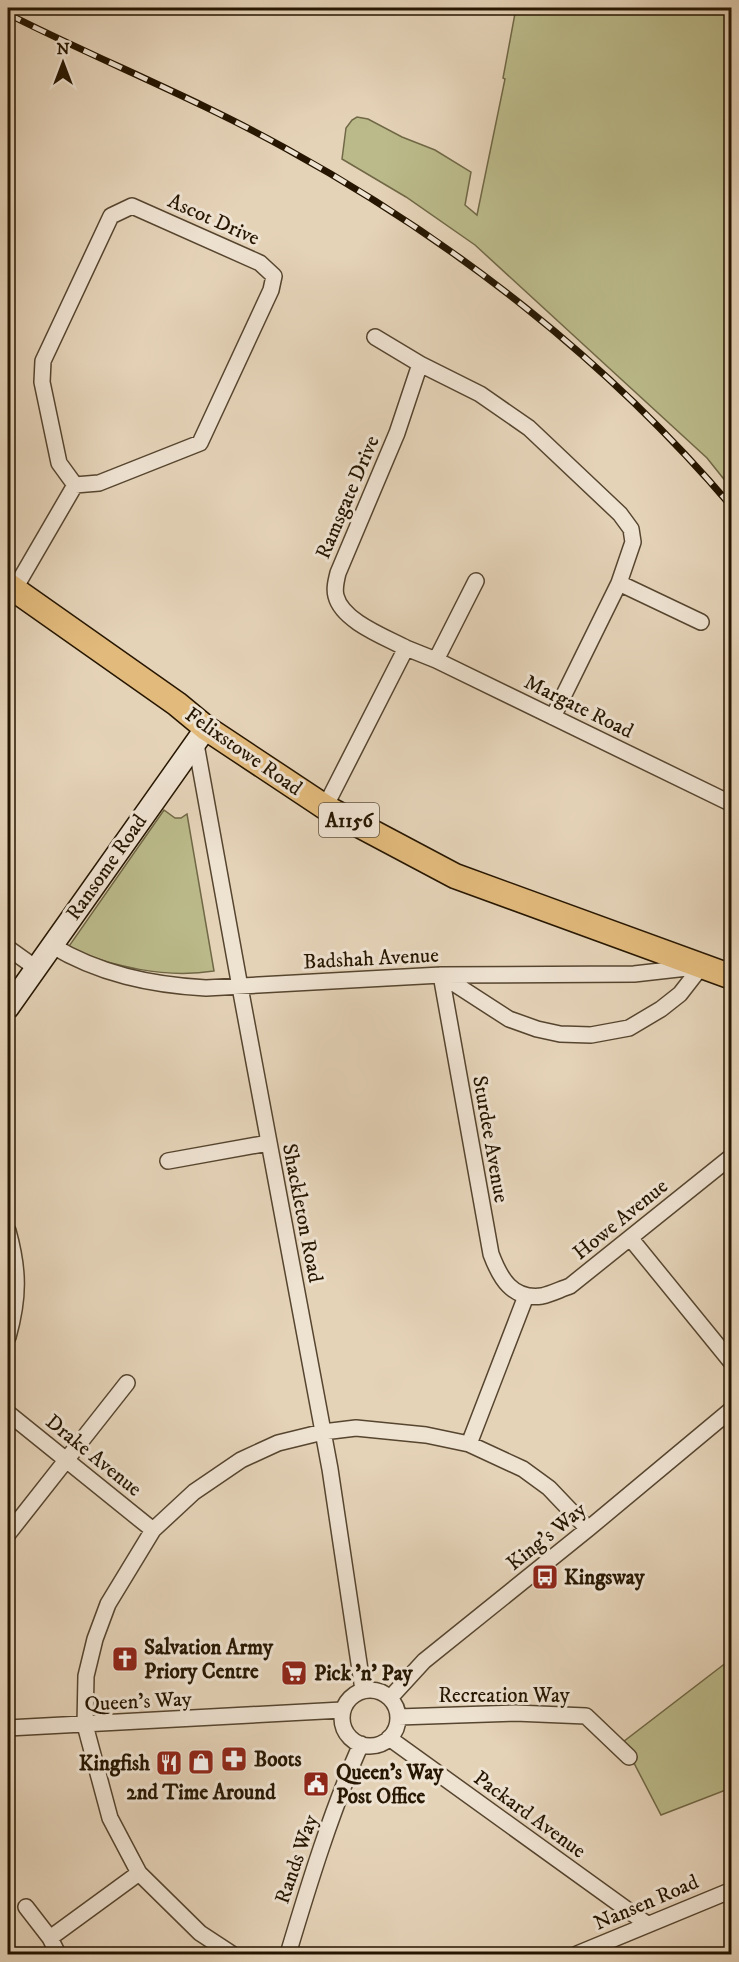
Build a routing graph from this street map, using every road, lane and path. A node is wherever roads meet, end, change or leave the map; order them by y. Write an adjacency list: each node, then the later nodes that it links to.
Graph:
1 (375, 337): 2 (street)
2 (420, 364): 5 (street); 8 (street, Ramsgate Drive)
3 (75, 485): 3 (street, Ascot Drive); 6 (street)
4 (476, 581): 9 (street)
5 (619, 583): 7 (street); 10 (street)
6 (11, 588): 11 (main road, Felixstowe Road / A1156)
7 (701, 622)
8 (406, 648): 9 (street, Margate Road); 13 (street)
9 (436, 660): 10 (street, Margate Road)
10 (553, 717): 12 (street, Margate Road)
11 (201, 736): 13 (main road, Felixstowe Road / A1156); 14 (street, Ransome Road); 20 (street, Shackleton Road)
12 (732, 804)
13 (325, 807): 16 (main road, Felixstowe Road / A1156)
14 (51, 945): 17 (street, Ransome Road); 20 (street, Badshah Avenue)
15 (8, 948): 17 (street)
16 (701, 967): 18 (street, Badshah Avenue); 18 (street); 19 (main road, Felixstowe Road / A1156)
17 (36, 968): 21 (street, Ransome Road)
18 (441, 975): 20 (street, Badshah Avenue); 27 (street, Sturdee Avenue)
19 (732, 977)
20 (240, 987): 22 (street, Shackleton Road)
21 (8, 1008)
22 (268, 1143): 24 (street); 33 (street, Shackleton Road)
23 (732, 1156): 26 (street, Howe Avenue)
24 (168, 1161)
25 (8, 1231): 28 (street)
26 (631, 1239): 27 (street, Howe Avenue); 29 (street)
27 (526, 1296): 34 (street)
28 (8, 1337)
29 (732, 1364)
30 (127, 1383): 35 (street)
31 (732, 1409): 36 (street, King's Way)
32 (8, 1413): 35 (street, Drake Avenue)
33 (323, 1432): 34 (street); 37 (street); 39 (street, Shackleton Road)
34 (469, 1444): 36 (street)
35 (66, 1460): 37 (street, Drake Avenue); 38 (street)
36 (588, 1529): 40 (street, King's Way)
37 (153, 1530): 43 (street)
38 (8, 1534)
39 (363, 1690): 40 (street); 41 (street)
40 (390, 1698): 42 (street)
41 (342, 1710): 43 (street, Queen's Way); 46 (street)
42 (398, 1717): 45 (street); 47 (street, Recreation Way)
43 (85, 1725): 44 (street, Queen's Way); 48 (street)
44 (8, 1728)
45 (389, 1738): 46 (street); 51 (street, Packard Avenue)
46 (361, 1744): 55 (street, Rands Way)
47 (629, 1757)
48 (139, 1873): 52 (street); 54 (street)
49 (732, 1890): 51 (street, Nansen Road)
50 (26, 1907): 52 (street)
51 (647, 1924): 56 (street, Nansen Road)
52 (50, 1938): 53 (street)
53 (58, 1954)
54 (232, 1954)
55 (288, 1954)
56 (577, 1954)

